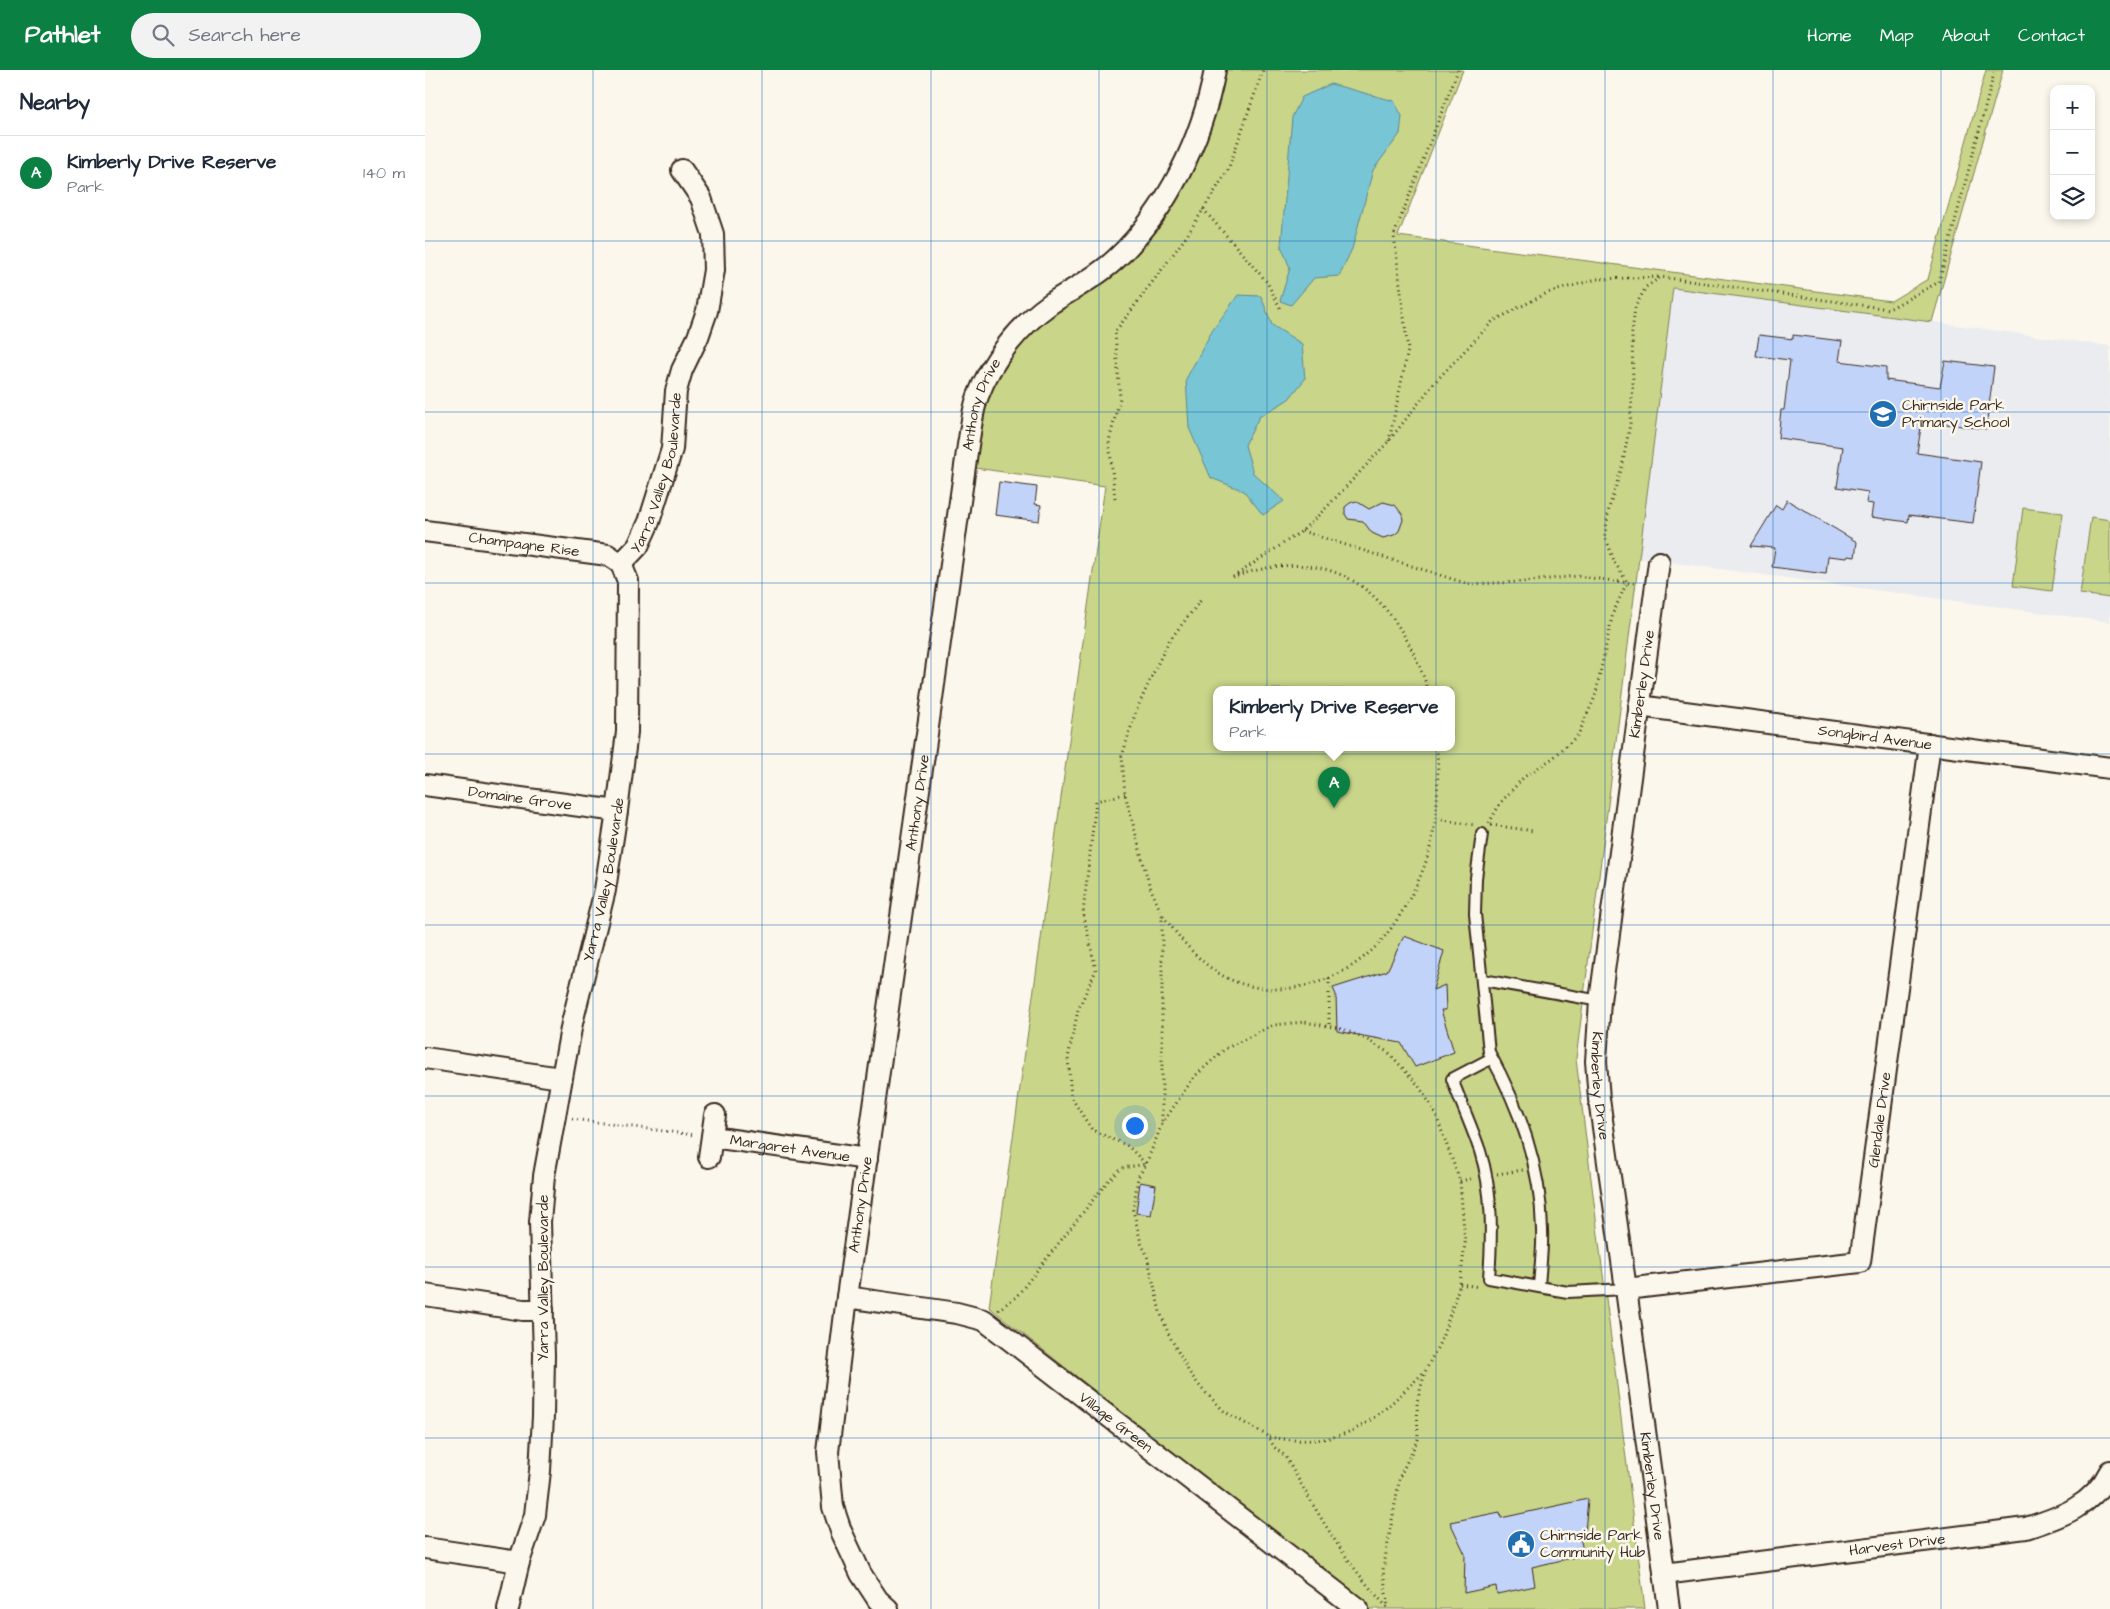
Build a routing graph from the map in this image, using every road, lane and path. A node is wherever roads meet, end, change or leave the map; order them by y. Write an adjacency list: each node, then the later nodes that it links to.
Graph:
1 (1215, 70): 42 (street, Anthony Drive)
2 (1263, 70): 6 (path)
3 (1458, 70): 9 (path)
4 (1995, 70): 7 (path)
5 (682, 170): 14 (street, Yarra Valley Boulevarde)
6 (1203, 209): 8 (path); 10 (path)
7 (1661, 277): 9 (path); 15 (path)
8 (1281, 310)
9 (1388, 442): 12 (path)
10 (1115, 498)
11 (425, 530): 14 (street, Champagne Rise)
12 (1302, 531): 15 (path); 18 (path)
13 (1659, 562): 16 (street, Kimberley Drive)
14 (621, 564): 25 (street, Yarra Valley Boulevarde)
15 (1627, 582): 16 (path); 27 (path)
16 (1655, 588): 19 (street, Kimberley Drive)
17 (1201, 600): 24 (path)
18 (1427, 686)
19 (1639, 706): 20 (street, Songbird Avenue); 32 (street, Kimberley Drive)
20 (1930, 744): 22 (street, Songbird Avenue); 45 (street, Glendale Drive)
21 (1437, 751): 26 (path)
22 (2110, 768)
23 (425, 785): 25 (street, Domaine Grove)
24 (1125, 794): 29 (path); 43 (path)
25 (617, 811): 36 (street, Yarra Valley Boulevarde)
26 (1437, 819): 27 (path); 30 (path)
27 (1484, 828): 28 (path); 31 (lane)
28 (1534, 832)
29 (1162, 915): 30 (path); 39 (path)
30 (1329, 978): 33 (path)
31 (1483, 980): 32 (lane); 35 (lane)
32 (1600, 1001): 45 (street, Kimberley Drive)
33 (1329, 1026): 39 (path); 50 (path)
34 (425, 1058): 36 (street)
35 (1492, 1058): 44 (lane); 44 (lane)
36 (561, 1078): 38 (street, Yarra Valley Boulevarde)
37 (715, 1114): 40 (street, Margaret Avenue)
38 (554, 1117): 40 (path); 48 (street, Yarra Valley Boulevarde)
39 (1161, 1124): 43 (path)
40 (713, 1138): 41 (street, Margaret Avenue); 42 (street, Margaret Avenue)
41 (709, 1157)
42 (867, 1159): 47 (street, Anthony Drive)
43 (1146, 1164): 49 (path); 51 (path)
44 (1539, 1287): 45 (lane)
45 (1627, 1289): 55 (street, Kimberley Drive)
46 (425, 1295): 48 (street)
47 (847, 1297): 49 (street, Village Green); 56 (street, Anthony Drive)
48 (543, 1310): 54 (street, Yarra Valley Boulevarde)
49 (984, 1320): 58 (street, Village Green)
50 (1425, 1372): 51 (path); 59 (path)
51 (1268, 1436): 59 (path)
52 (2110, 1471): 55 (street, Harvest Drive)
53 (425, 1548): 54 (street)
54 (519, 1562): 57 (street, Yarra Valley Boulevarde)
55 (1664, 1574): 60 (street, Kimberley Drive)
56 (879, 1606)
57 (508, 1609)
58 (1358, 1609)
59 (1389, 1609)
60 (1669, 1609)

